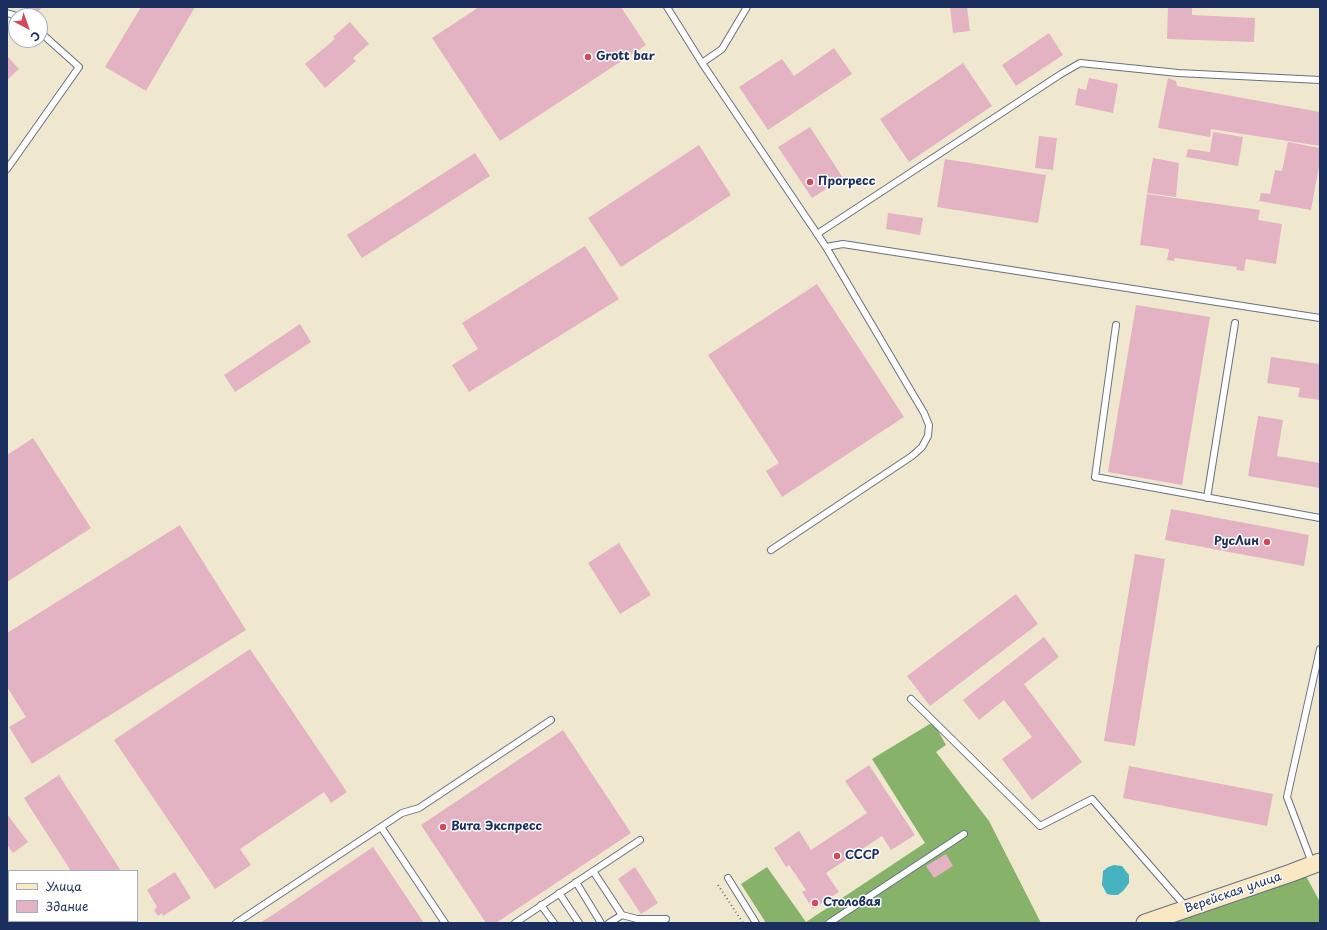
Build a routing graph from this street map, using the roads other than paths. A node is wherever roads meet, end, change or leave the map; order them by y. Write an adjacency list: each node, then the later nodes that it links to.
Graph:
1 (667, 7): 4 (lane)
2 (747, 7): 4 (lane)
3 (48, 39): 6 (lane)
4 (702, 63): 7 (lane)
5 (1320, 80): 7 (lane)
6 (7, 169)
7 (817, 234): 8 (lane)
8 (826, 247): 9 (lane); 14 (lane)
9 (1320, 318)
10 (1235, 323): 12 (lane)
11 (1116, 325): 12 (lane)
12 (1206, 498): 13 (lane)
13 (1320, 518)
14 (771, 550)
15 (1320, 649): 21 (lane)
16 (911, 699): 27 (lane)
17 (551, 720): 18 (lane)
18 (381, 827): 30 (lane); 31 (lane)
19 (964, 834): 38 (lane)
20 (640, 840): 22 (lane)
21 (1316, 863): 27 (street, Верейская улица)
22 (593, 871): 24 (lane); 28 (lane)
23 (728, 878): 37 (lane)
24 (576, 882): 25 (lane); 35 (lane)
25 (559, 894): 26 (lane); 34 (lane)
26 (541, 905): 32 (lane); 33 (lane)
27 (1187, 909): 39 (street, Верейская улица)
28 (622, 915): 29 (lane); 36 (lane)
29 (666, 919)
30 (236, 923)
31 (445, 923)
32 (515, 923)
33 (554, 923)
34 (578, 923)
35 (601, 923)
36 (609, 923)
37 (756, 923)
38 (829, 923)
39 (1145, 923)

